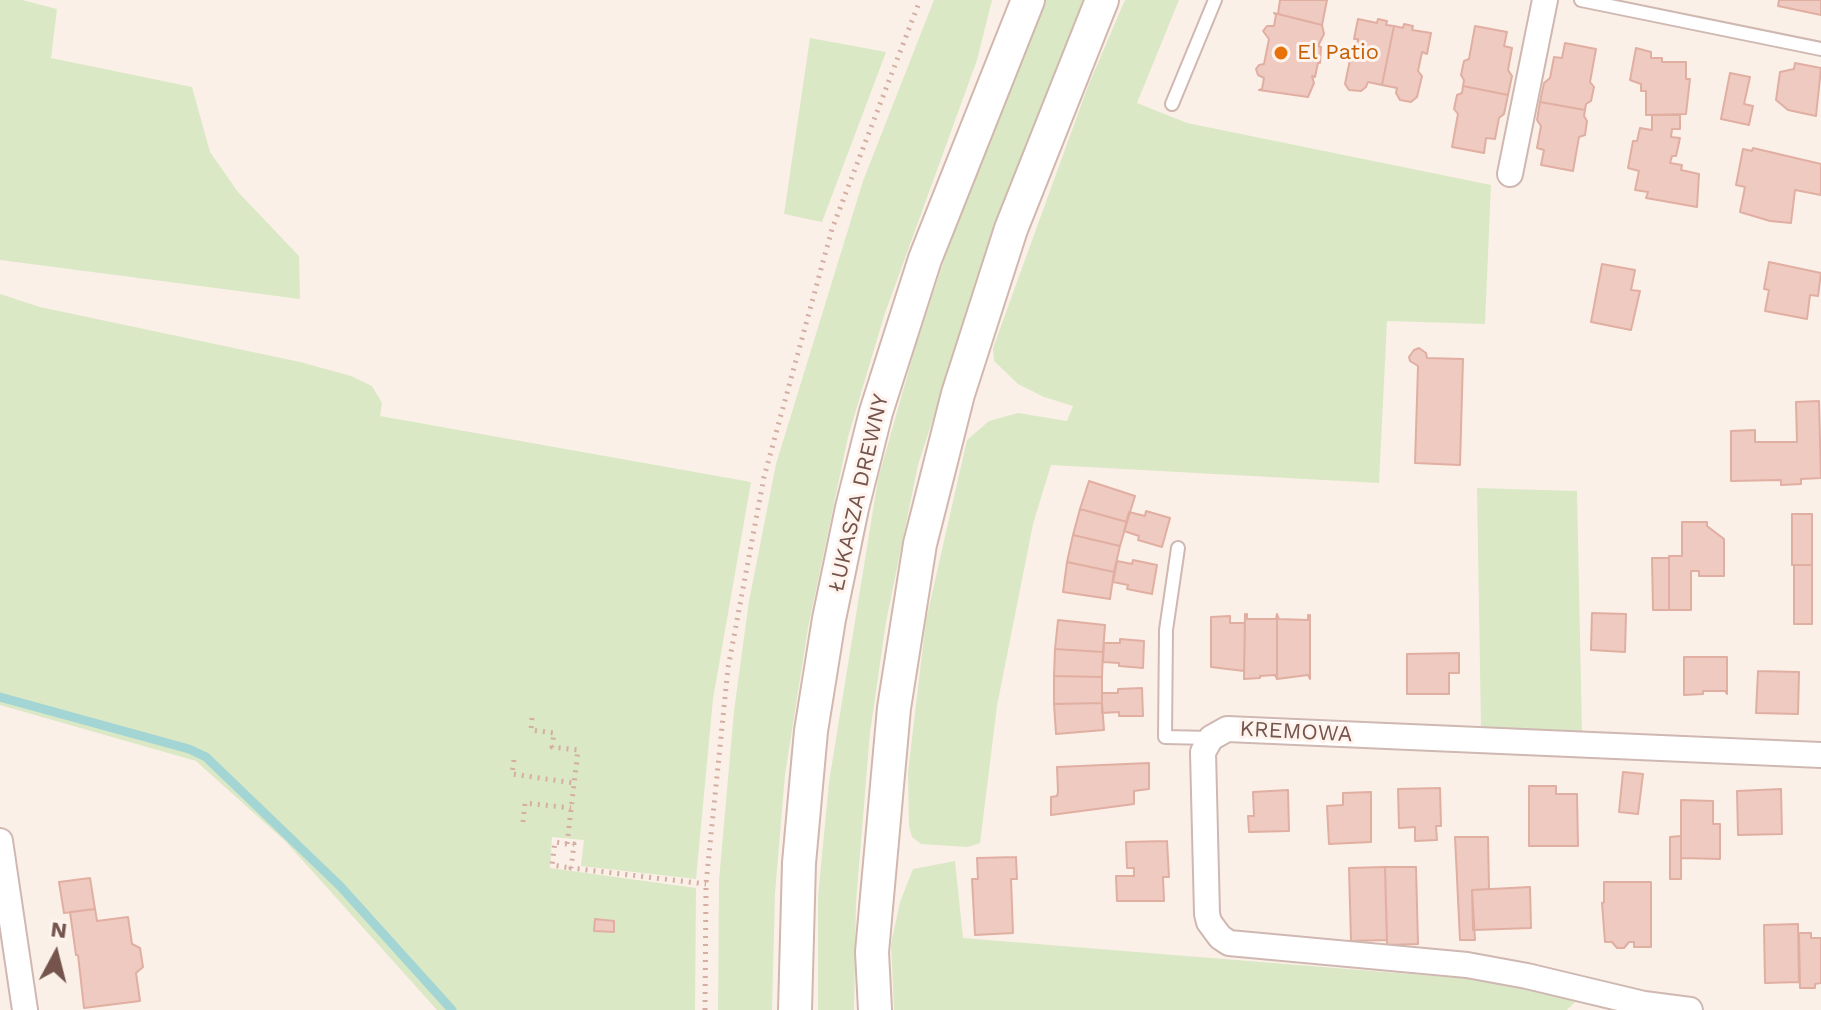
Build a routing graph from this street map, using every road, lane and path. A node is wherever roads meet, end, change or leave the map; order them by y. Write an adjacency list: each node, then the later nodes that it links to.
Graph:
1 (920, 0): 21 (path)
2 (1028, 0): 25 (main road, ŁUKASZA DREWNY)
3 (1102, 0): 26 (main road)
4 (1215, 0): 8 (lane)
5 (1545, 0): 9 (street)
6 (1581, 0): 7 (lane)
7 (1821, 49)
8 (1172, 104)
9 (1510, 174)
10 (1178, 548): 12 (lane)
11 (532, 718): 15 (path)
12 (1211, 738): 13 (street, KREMOWA); 22 (street, KREMOWA)
13 (1821, 755)
14 (514, 760): 15 (path)
15 (574, 783): 16 (path)
16 (571, 808): 17 (path); 19 (path)
17 (523, 822)
18 (0, 841): 23 (street)
19 (567, 844): 20 (path); 20 (path)
20 (571, 868): 21 (path)
21 (706, 884): 24 (path)
22 (1592, 1001): 27 (street, KREMOWA)
23 (25, 1010)
24 (705, 1010)
25 (795, 1010)
26 (875, 1010)
27 (1690, 1010)

